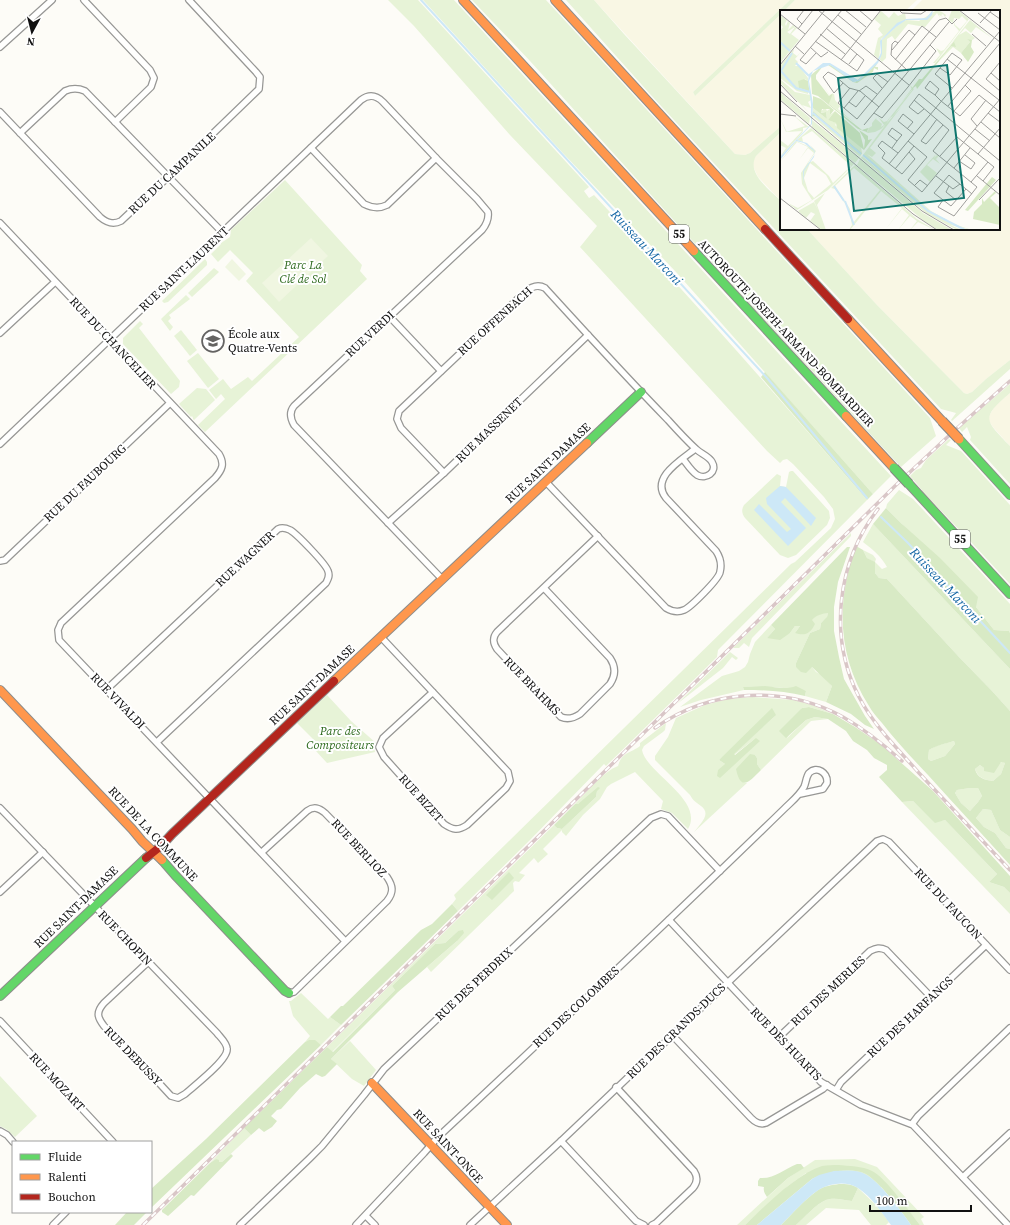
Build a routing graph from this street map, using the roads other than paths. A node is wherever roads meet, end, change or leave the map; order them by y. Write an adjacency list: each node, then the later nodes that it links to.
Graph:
1 (52, 0): 8 (street)
2 (84, 0): 11 (street)
3 (189, 0): 7 (street, RUE DU CAMPANILE)
4 (199, 0): 7 (street)
5 (463, 0): 38 (main road, AUTOROUTE JOSEPH-ARMAND-BOMBARDIER / 55, bridge)
6 (556, 0): 32 (main road, bridge)
7 (194, 5): 15 (street, RUE DU CAMPANILE)
8 (0, 47)
9 (370, 96): 13 (street, RUE SAINT-LAURENT); 14 (street, RUE VERDI)
10 (0, 112): 12 (street, RUE DU CAMPANILE)
11 (115, 122): 12 (street); 15 (street)
12 (20, 133): 15 (street, RUE DU CAMPANILE)
13 (311, 148): 14 (street); 17 (street, RUE SAINT-LAURENT)
14 (436, 158): 19 (street, RUE VERDI)
15 (168, 177): 17 (street)
16 (0, 224): 18 (street, RUE DU CHANCELIER)
17 (223, 233): 22 (street, RUE SAINT-LAURENT)
18 (55, 282): 20 (street); 22 (street, RUE DU CHANCELIER)
19 (389, 316): 23 (street); 33 (street, RUE VERDI)
20 (0, 333)
21 (588, 335): 23 (street, RUE OFFENBACH); 24 (street, RUE OFFENBACH); 30 (street, RUE MASSENET)
22 (110, 339): 25 (street, RUE DU CHANCELIER); 26 (street, RUE SAINT-LAURENT)
23 (441, 371): 30 (street, RUE OFFENBACH)
24 (641, 392): 27 (street, RUE OFFENBACH); 31 (main road, RUE SAINT-DAMASE)
25 (170, 403): 29 (street, RUE DU CHANCELIER); 35 (street, RUE DU FAUBOURG)
26 (0, 444)
27 (696, 449): 28 (street); 28 (street, RUE OFFENBACH)
28 (683, 459): 34 (street)
29 (223, 463): 40 (street, RUE VIVALDI)
30 (444, 473): 33 (street, RUE MASSENET)
31 (546, 482): 34 (street); 36 (main road, RUE SAINT-DAMASE)
32 (1010, 495)
33 (388, 524): 36 (street, RUE VERDI)
34 (598, 536): 37 (street, RUE BRAHMS)
35 (0, 562)
36 (442, 579): 39 (main road, RUE SAINT-DAMASE)
37 (544, 588): 37 (street, RUE BRAHMS)
38 (1010, 594)
39 (381, 637): 42 (street, RUE BIZET); 45 (main road, RUE SAINT-DAMASE)
40 (107, 689): 43 (street, RUE VIVALDI); 43 (street, RUE WAGNER)
41 (0, 690): 49 (main road, RUE DE LA COMMUNE)
42 (433, 692): 42 (street, RUE BIZET)
43 (157, 742): 45 (street, RUE VIVALDI)
44 (800, 794): 44 (street, RUE DES COLOMBES); 51 (street, RUE DES COLOMBES)
45 (210, 798): 49 (main road, RUE SAINT-DAMASE); 50 (street, RUE VIVALDI)
46 (0, 808): 48 (street, RUE CHOPIN)
47 (884, 840): 56 (street, RUE DU FAUCON); 59 (street, RUE DES GRANDS-DUCS)
48 (43, 852): 52 (street); 53 (street, RUE CHOPIN)
49 (153, 852): 53 (main road, RUE SAINT-DAMASE); 60 (main road, RUE DE LA COMMUNE)
50 (262, 852): 55 (street, RUE VIVALDI); 55 (street, RUE BERLIOZ)
51 (720, 871): 54 (street, RUE DES COLOMBES); 68 (street, RUE DES PERDRIX)
52 (0, 892)
53 (94, 907): 57 (street, RUE CHOPIN); 61 (main road, RUE SAINT-DAMASE)
54 (669, 920): 59 (street, RUE DES HUARTS); 78 (street, RUE DES COLOMBES)
55 (345, 941): 60 (street, RUE BERLIOZ)
56 (986, 945): 58 (street, RUE DU FAUCON); 62 (street, RUE DES HARFANGS)
57 (148, 962): 67 (street, RUE CHOPIN); 67 (street, RUE DEBUSSY)
58 (1010, 970)
59 (727, 982): 65 (street, RUE DES GRANDS-DUCS); 66 (street, RUE DES HUARTS)
60 (289, 993)
61 (0, 996)
62 (931, 997): 66 (street, RUE DES MERLES); 71 (street, RUE DES HARFANGS)
63 (0, 1021): 77 (street, RUE MOZART)
64 (1010, 1028): 72 (street)
65 (672, 1035): 69 (street); 70 (street, RUE DES GRANDS-DUCS)
66 (779, 1037): 69 (street, RUE DES HUARTS)
67 (227, 1053)
68 (372, 1083): 78 (main road, RUE SAINT-ONGE); 84 (street, RUE DES PERDRIX)
69 (826, 1085): 71 (street, RUE DES HUARTS)
70 (616, 1087): 75 (street, RUE DES GRANDS-DUCS); 90 (street)
71 (836, 1090): 72 (street, RUE DES HUARTS)
72 (912, 1124): 79 (street, RUE DES HUARTS)
73 (0, 1131): 76 (street)
74 (1010, 1133): 79 (street)
75 (561, 1140): 80 (street, RUE DES GRANDS-DUCS); 89 (street)
76 (12, 1141)
77 (112, 1141)
78 (432, 1144): 80 (main road, RUE SAINT-ONGE); 82 (street, RUE DES COLOMBES)
79 (963, 1177): 91 (street, RUE DES HUARTS)
80 (489, 1207): 87 (street, RUE DES GRANDS-DUCS); 88 (main road, RUE SAINT-ONGE)
81 (65, 1213): 83 (street)
82 (366, 1216): 85 (street, RUE DES COLOMBES); 86 (street)
83 (53, 1225)
84 (240, 1225)
85 (356, 1225)
86 (375, 1225)
87 (470, 1225)
88 (507, 1225)
89 (644, 1225)
90 (652, 1225)
91 (1008, 1225)

